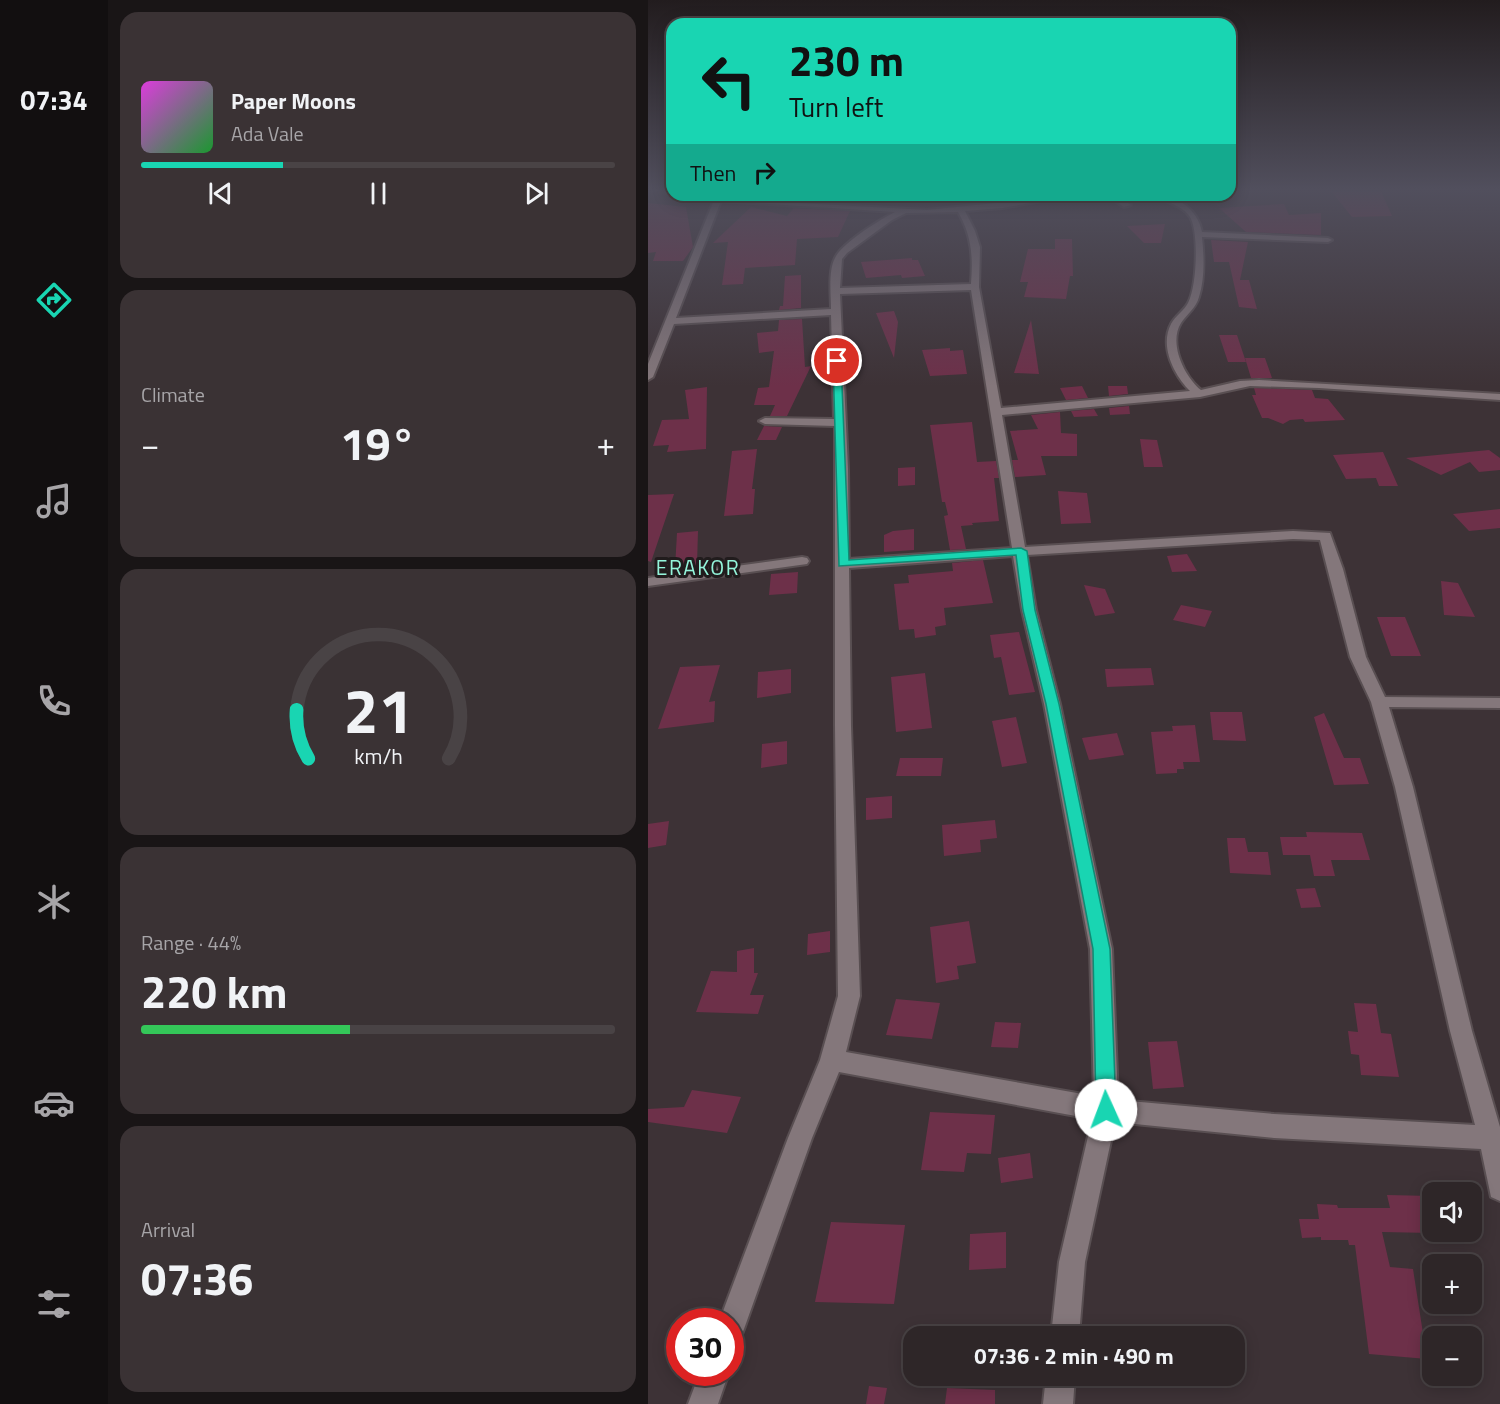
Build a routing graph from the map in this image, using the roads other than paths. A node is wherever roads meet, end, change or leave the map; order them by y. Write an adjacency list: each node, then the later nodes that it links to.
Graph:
1 (696, 256): 8 (street)
2 (841, 256): 6 (street)
3 (977, 256): 5 (street)
4 (1198, 256): 10 (street)
5 (975, 287): 6 (street); 12 (street)
6 (835, 291): 7 (street)
7 (834, 312): 8 (street); 14 (street)
8 (670, 321): 9 (street)
9 (648, 377)
10 (1200, 394): 11 (street); 12 (street)
11 (1500, 398)
12 (997, 411): 15 (street)
13 (765, 421): 14 (street)
14 (840, 423): 17 (street)
15 (1021, 551): 17 (street); 19 (street); 22 (street)
16 (802, 561): 18 (street)
17 (843, 564): 21 (street)
18 (648, 582)
19 (1379, 702): 20 (street); 23 (street)
20 (1500, 703)
21 (832, 1059): 22 (street); 25 (street)
22 (1106, 1110): 23 (street); 26 (street)
23 (1491, 1138): 24 (street)
24 (1500, 1188)
25 (738, 1308)
26 (1066, 1326)
27 (710, 1386): 29 (street)
28 (1060, 1386): 30 (street)
29 (703, 1404)
30 (1058, 1404)

